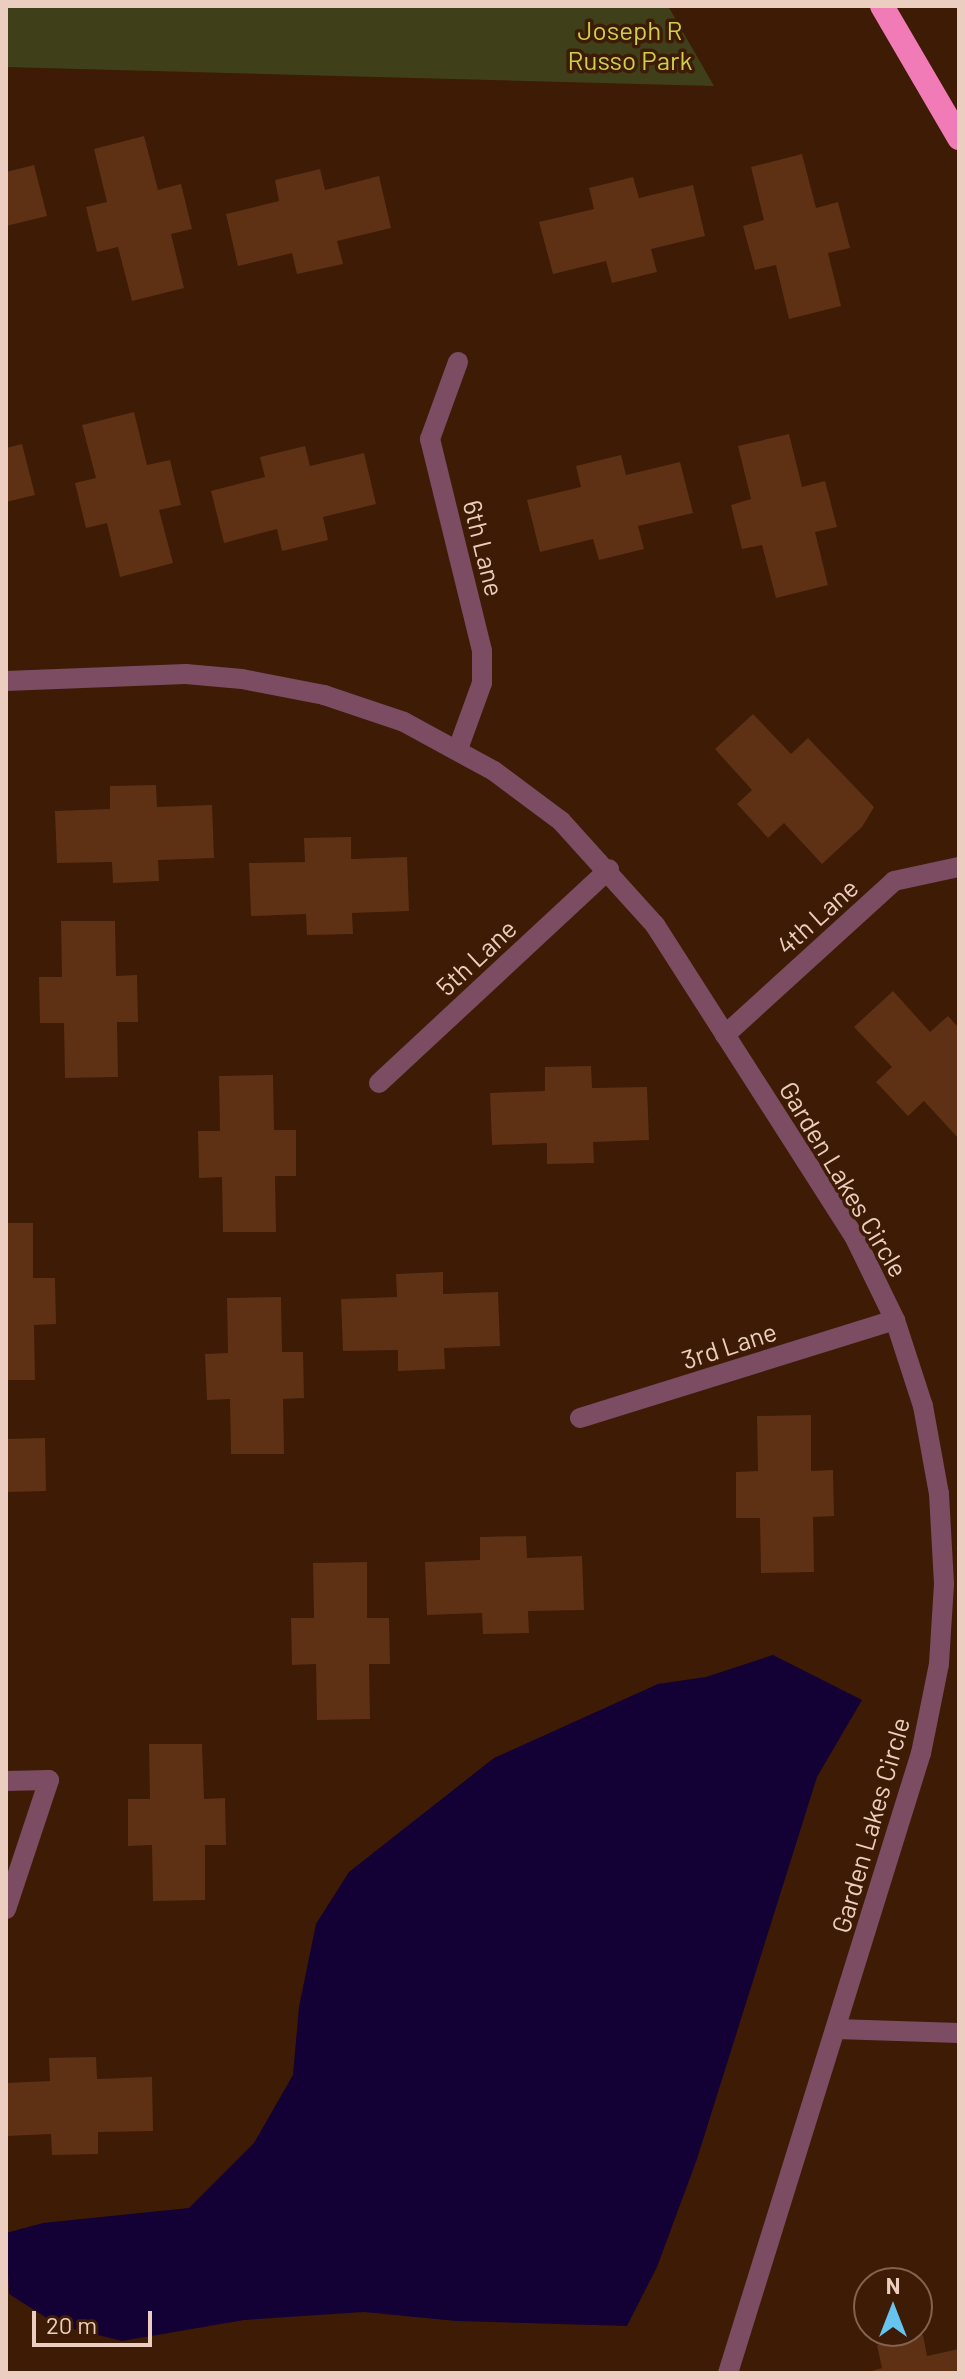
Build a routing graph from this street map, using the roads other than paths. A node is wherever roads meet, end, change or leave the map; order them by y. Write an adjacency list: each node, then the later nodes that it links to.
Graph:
1 (882, 6): 2 (highway)
2 (959, 138)
3 (458, 362): 5 (street, 6th Lane)
4 (6, 681): 5 (street, Garden Lakes Circle)
5 (458, 749): 7 (street, Garden Lakes Circle)
6 (959, 867): 8 (street, 4th Lane)
7 (609, 869): 8 (street, Garden Lakes Circle); 9 (street, 5th Lane)
8 (725, 1035): 10 (street, Garden Lakes Circle)
9 (379, 1083)
10 (895, 1320): 11 (street, 3rd Lane); 14 (street, Garden Lakes Circle)
11 (580, 1418)
12 (6, 1781): 13 (street)
13 (6, 1909)
14 (836, 2029): 15 (street); 16 (street, Garden Lakes Circle)
15 (959, 2033)
16 (728, 2373)

